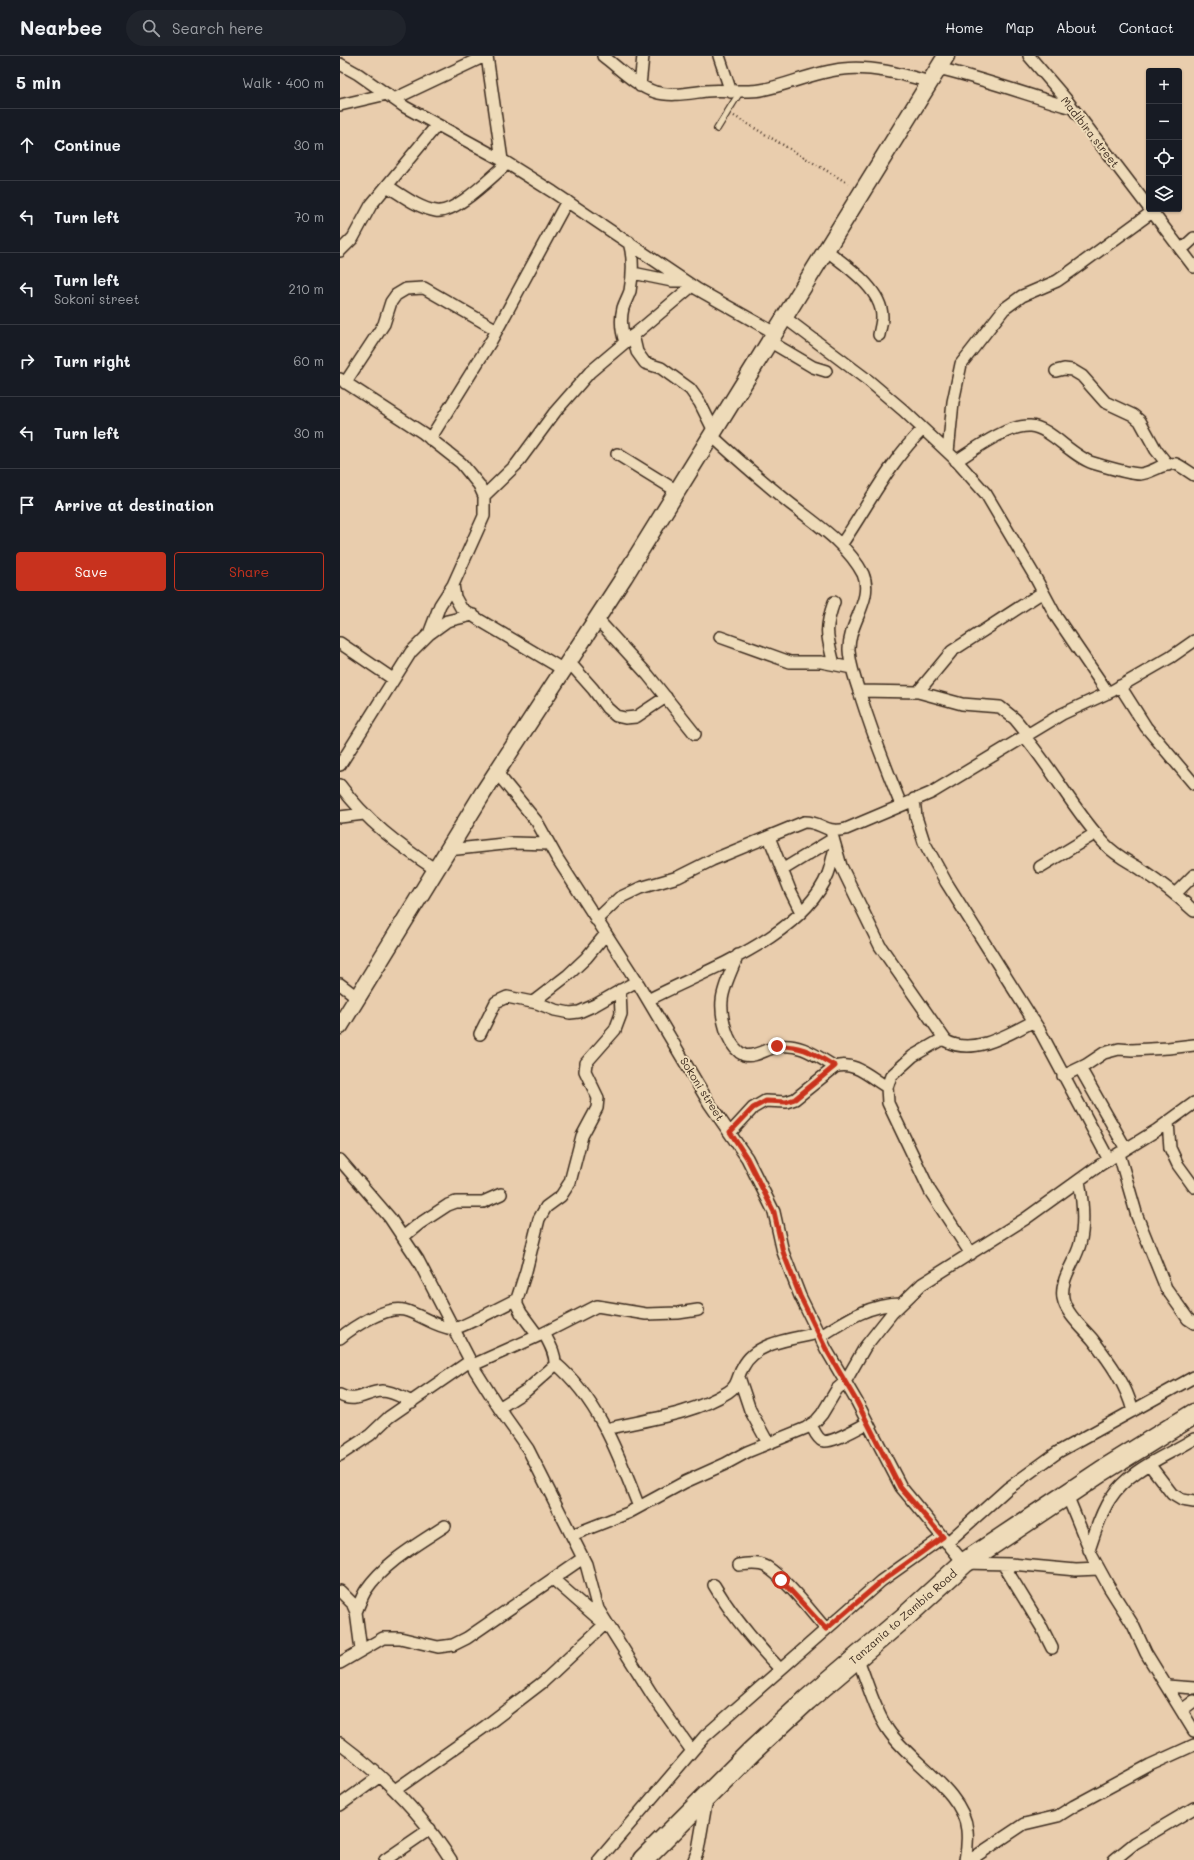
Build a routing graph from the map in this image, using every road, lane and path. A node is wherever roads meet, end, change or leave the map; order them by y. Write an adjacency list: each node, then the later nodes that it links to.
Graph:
1 (486, 56): 11 (street); 17 (street)
2 (603, 56): 9 (street)
3 (643, 56): 9 (street)
4 (719, 56): 10 (street)
5 (1029, 56): 13 (street, Madibira street)
6 (942, 62): 8 (street); 13 (street)
7 (340, 64): 11 (street)
8 (930, 82): 10 (street); 19 (street)
9 (640, 86): 10 (street)
10 (735, 92): 14 (lane)
11 (391, 97): 12 (street); 15 (street)
12 (340, 105)
13 (1072, 108): 21 (street, Madibira street)
14 (727, 112): 16 (lane); 19 (path)
15 (437, 125): 17 (street); 18 (street)
16 (717, 129)
17 (504, 162): 18 (street); 20 (street)
18 (388, 186): 28 (street)
19 (862, 192): 26 (street)
20 (567, 201): 25 (street); 33 (street)
21 (1146, 205)
22 (1147, 212): 43 (street)
23 (1152, 212): 27 (street, Madibira street)
24 (1194, 238): 27 (street)
25 (629, 242): 30 (street); 31 (street)
26 (826, 250): 32 (street); 34 (street)
27 (1181, 250): 29 (street, Madibira street)
28 (340, 251)
29 (1194, 267)
30 (633, 273): 31 (street); 36 (street)
31 (688, 284): 35 (street); 36 (street)
32 (784, 317): 35 (street); 40 (street)
33 (497, 330): 39 (street); 42 (street)
34 (879, 335)
35 (772, 337): 37 (street); 41 (street)
36 (629, 338): 41 (street); 49 (street)
37 (826, 371)
38 (1056, 371): 46 (street)
39 (343, 381): 42 (street)
40 (923, 429): 43 (street); 50 (street)
41 (712, 433): 48 (street); 50 (street)
42 (430, 439): 49 (street)
43 (948, 452): 45 (street)
44 (617, 454): 48 (street)
45 (956, 461): 46 (street); 52 (street)
46 (1168, 465): 47 (street)
47 (1194, 476)
48 (677, 491): 55 (street)
49 (484, 496): 51 (street)
50 (841, 545): 62 (street)
51 (453, 585): 54 (street); 56 (street)
52 (1043, 592): 66 (street); 67 (street)
53 (834, 602): 60 (street)
54 (472, 616): 56 (street); 61 (street)
55 (597, 619): 61 (street); 68 (street)
56 (429, 634): 63 (street)
57 (720, 637): 60 (street)
58 (1194, 641): 64 (street)
59 (340, 643): 63 (street)
60 (834, 664): 62 (street)
61 (567, 666): 68 (street); 72 (street)
62 (852, 668): 65 (street)
63 (392, 679): 71 (street)
64 (1120, 686): 67 (street); 73 (street)
65 (859, 691): 66 (street); 76 (street)
66 (918, 692): 70 (street)
67 (1108, 693): 70 (street)
68 (666, 698): 69 (street)
69 (695, 734)
70 (1027, 736): 75 (street); 79 (street)
71 (340, 764)
72 (497, 773): 82 (street, Sokoni street); 83 (street)
73 (1194, 784)
74 (340, 785): 77 (street)
75 (914, 799): 76 (street); 100 (street)
76 (901, 805): 81 (street)
77 (364, 814): 78 (street); 85 (street)
78 (340, 818)
79 (1096, 833): 84 (street); 88 (street)
80 (769, 837): 81 (street); 86 (street); 91 (street)
81 (833, 839): 86 (street); 90 (street); 103 (street)
82 (549, 844): 83 (street); 91 (street, Sokoni street)
83 (448, 850): 85 (street)
84 (1040, 867)
85 (436, 870): 97 (street)
86 (782, 870): 90 (street)
87 (1194, 875): 88 (street)
88 (1175, 894): 89 (street)
89 (1194, 911)
90 (801, 912): 93 (street)
91 (596, 920): 92 (street, Sokoni street)
92 (605, 934): 94 (street, Sokoni street); 99 (street)
93 (738, 955): 98 (street); 105 (street)
94 (636, 981): 96 (street); 98 (street, Sokoni street)
95 (340, 984): 97 (street)
96 (620, 990): 99 (street); 120 (street)
97 (358, 997): 101 (street)
98 (648, 1000): 111 (street, Sokoni street)
99 (533, 1002): 102 (street)
100 (1034, 1021): 103 (street); 107 (street)
101 (340, 1026)
102 (480, 1034)
103 (944, 1038): 108 (street)
104 (1194, 1046): 106 (street)
105 (835, 1066): 108 (street); 111 (street)
106 (1080, 1068): 107 (street); 112 (street)
107 (1063, 1076): 114 (street)
108 (887, 1087): 119 (street)
109 (1194, 1103): 110 (street)
110 (1168, 1122): 112 (street); 116 (street)
111 (730, 1132): 126 (street, Sokoni street)
112 (1122, 1152): 114 (street); 123 (street)
113 (340, 1160): 118 (street)
114 (1109, 1160): 115 (street)
115 (1079, 1181): 119 (street); 136 (street)
116 (1194, 1187)
117 (500, 1194): 118 (street)
118 (403, 1237): 124 (street)
119 (971, 1254): 121 (street)
120 (517, 1300): 124 (street); 125 (street)
121 (901, 1304): 126 (street); 132 (street)
122 (698, 1310): 125 (street)
123 (1194, 1323)
124 (454, 1329): 127 (street); 128 (street)
125 (541, 1334): 128 (street); 129 (street)
126 (820, 1335): 130 (street); 132 (street, Sokoni street)
127 (340, 1338)
128 (472, 1363): 134 (street); 135 (street)
129 (555, 1363): 135 (street); 140 (street)
130 (739, 1377): 140 (street); 142 (street)
131 (1194, 1377): 136 (street)
132 (845, 1382): 138 (street, Sokoni street); 139 (street)
133 (340, 1395): 134 (street)
134 (412, 1402): 143 (street)
135 (500, 1408): 149 (street)
136 (1133, 1411): 150 (street)
137 (1194, 1414): 145 (highway, Tanzania to Zambia Road)
138 (868, 1423): 139 (street); 150 (street, Sokoni street)
139 (811, 1424): 142 (street)
140 (606, 1429): 147 (street)
141 (1194, 1439): 144 (street)
142 (768, 1443): 147 (street)
143 (340, 1455)
144 (1149, 1464): 146 (street); 151 (street)
145 (1067, 1495): 151 (street); 153 (highway, Tanzania to Zambia Road)
146 (1194, 1502)
147 (639, 1507): 149 (street)
148 (445, 1526): 160 (street)
149 (572, 1535): 152 (street)
150 (945, 1540): 153 (street, Sokoni street); 162 (street)
151 (1089, 1550): 156 (street)
152 (583, 1558): 157 (street); 161 (street)
153 (964, 1563): 154 (street); 165 (highway, Tanzania to Zambia Road)
154 (1003, 1564): 156 (street); 163 (street)
155 (739, 1565): 162 (street)
156 (1099, 1569): 168 (street)
157 (553, 1579): 161 (street); 164 (street)
158 (714, 1585): 167 (street)
159 (340, 1592): 160 (street)
160 (356, 1612): 164 (street)
161 (606, 1625): 175 (street); 177 (street)
162 (826, 1629): 167 (street)
163 (1052, 1648)
164 (361, 1650): 166 (street)
165 (857, 1657): 178 (highway, Tanzania to Zambia Road); 187 (street)
166 (340, 1663)
167 (780, 1669): 175 (street)
168 (1167, 1686): 169 (street); 171 (street)
169 (1194, 1688)
170 (1194, 1701): 171 (street)
171 (1182, 1710): 172 (street)
172 (1194, 1731)
173 (340, 1744): 176 (street)
174 (1194, 1745): 188 (street)
175 (692, 1751): 184 (street)
176 (380, 1776): 177 (street); 179 (street)
177 (395, 1790): 181 (street)
178 (708, 1794): 185 (highway, Tanzania to Zambia Road); 186 (street)
179 (340, 1805)
180 (1194, 1808): 189 (street)
181 (430, 1829): 182 (street); 183 (street)
182 (385, 1860)
183 (451, 1860)
184 (599, 1860)
185 (643, 1860)
186 (694, 1860)
187 (965, 1860)
188 (970, 1860)
189 (1114, 1860)

